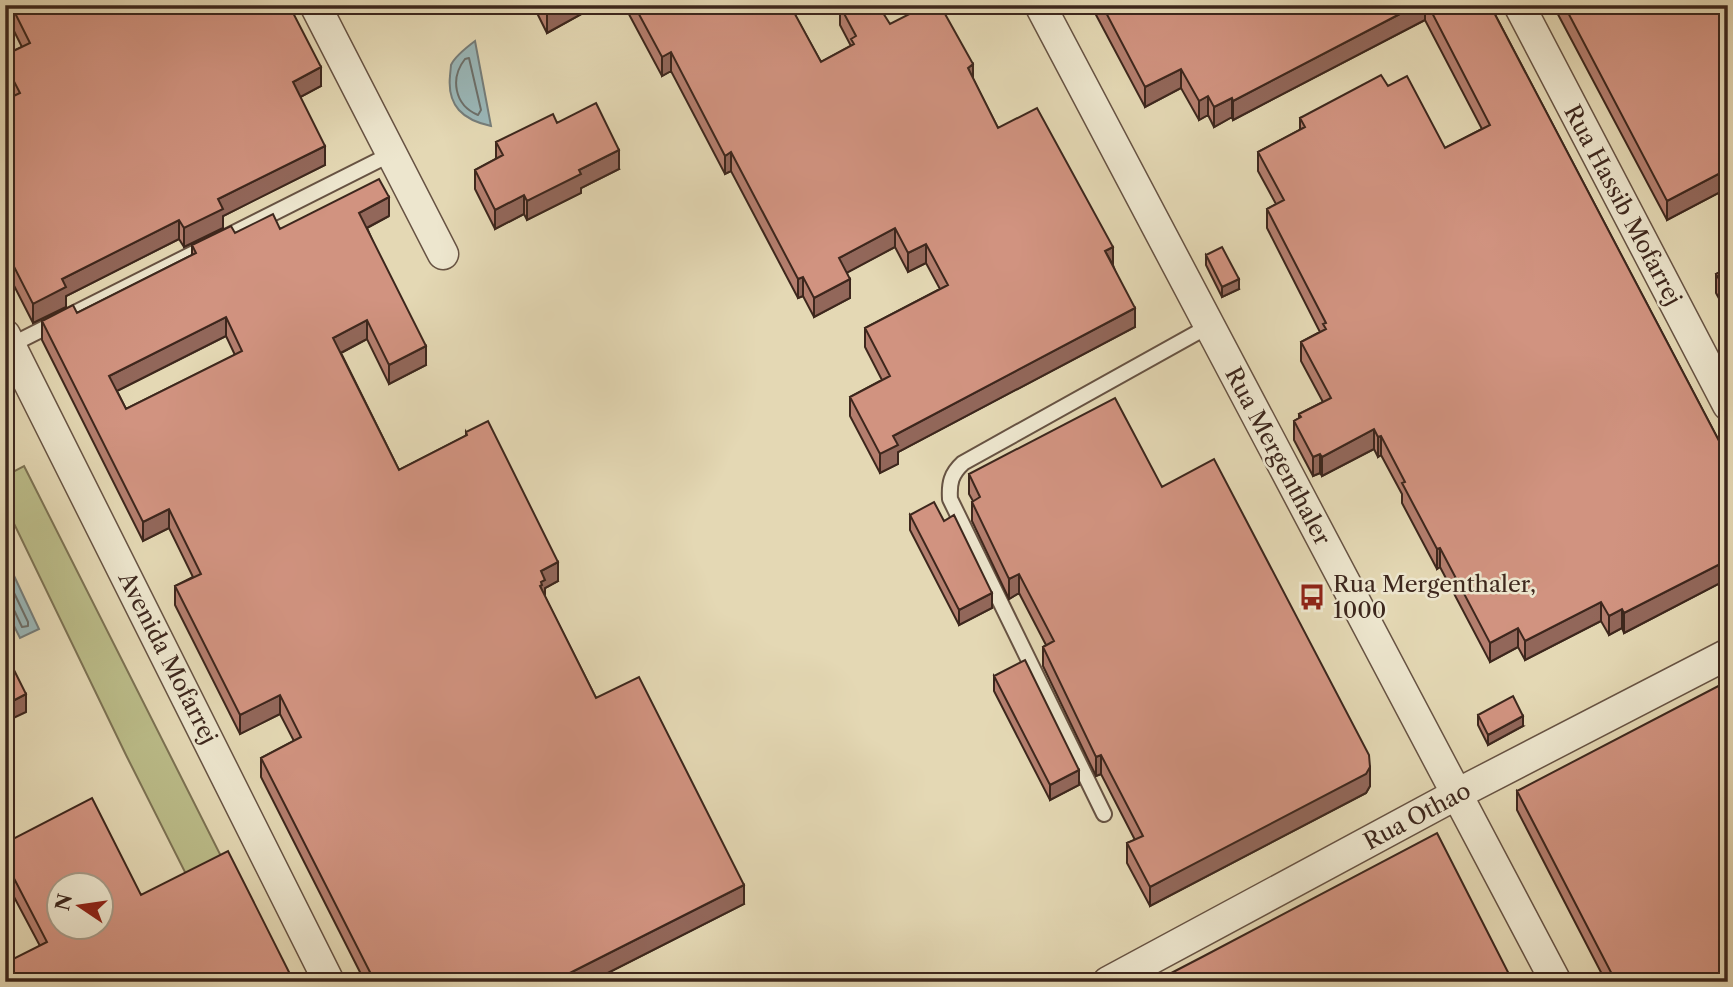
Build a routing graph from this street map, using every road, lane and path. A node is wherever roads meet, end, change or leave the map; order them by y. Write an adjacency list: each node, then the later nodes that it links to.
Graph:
1 (315, 5): 4 (street)
2 (1040, 5): 6 (street, Rua Mergenthaler)
3 (1519, 5): 8 (street, Rua Hassib Mofarrej)
4 (391, 154): 5 (street); 7 (lane)
5 (443, 254)
6 (1209, 326): 10 (street, Rua Mergenthaler); 11 (lane)
7 (8, 340): 12 (street, Avenida Mofarrej)
8 (1728, 405)
9 (1728, 653): 10 (street, Rua Othao)
10 (1457, 794): 13 (street, Rua Othao); 14 (street, Rua Mergenthaler)
11 (1104, 814)
12 (329, 982)
13 (1108, 982)
14 (1556, 982)

